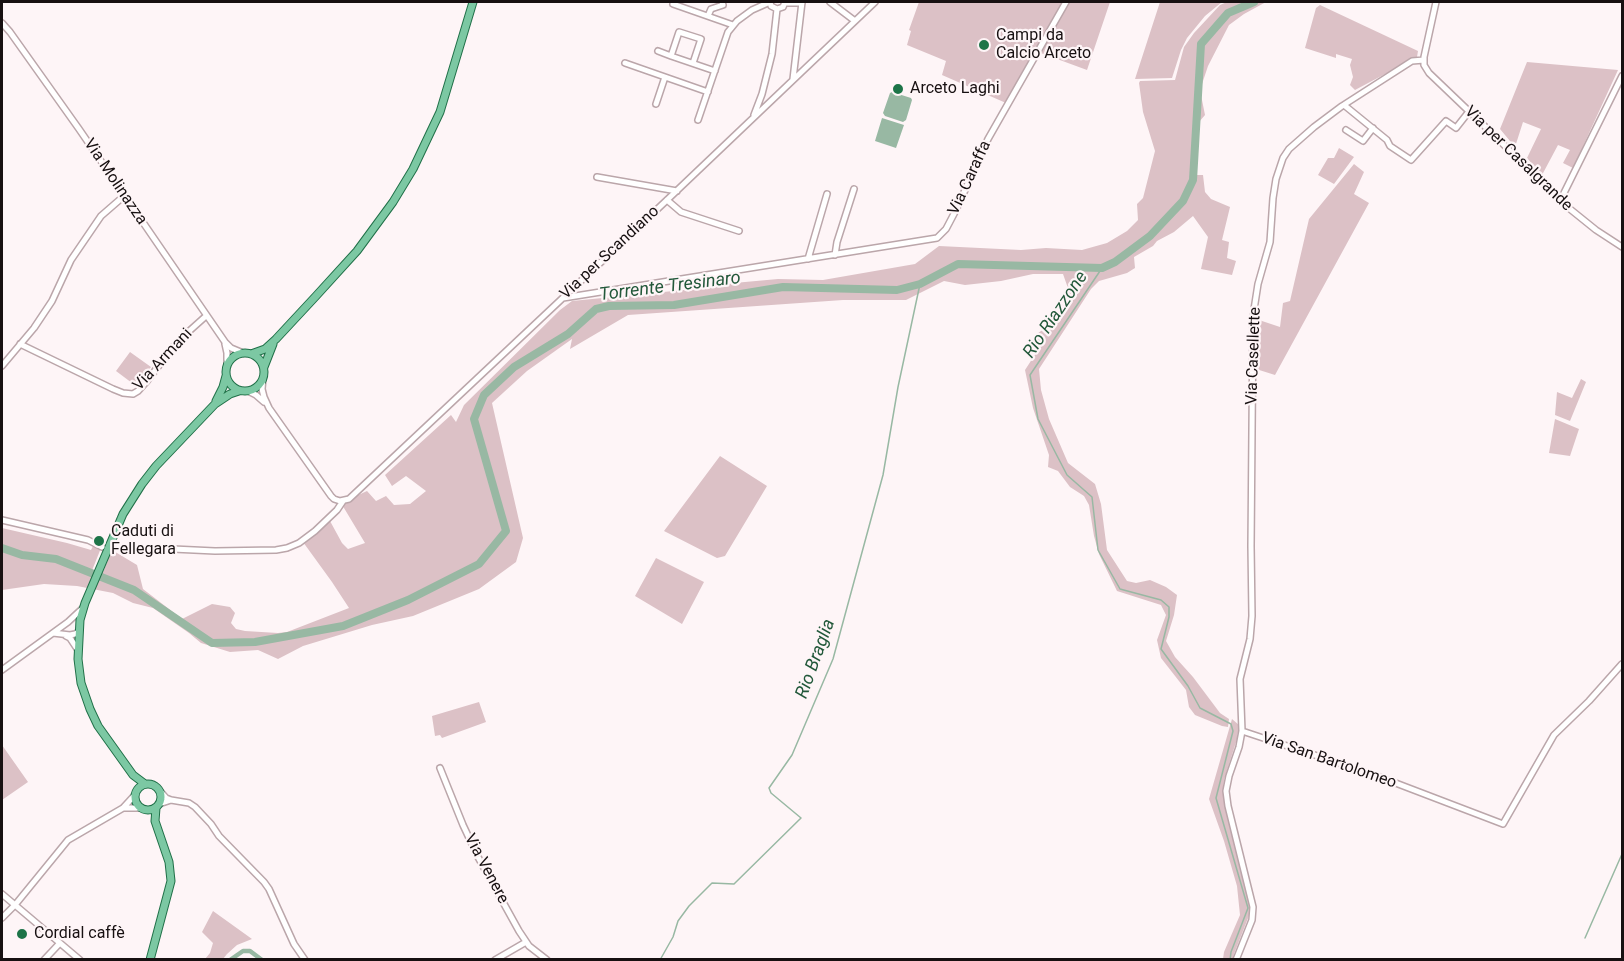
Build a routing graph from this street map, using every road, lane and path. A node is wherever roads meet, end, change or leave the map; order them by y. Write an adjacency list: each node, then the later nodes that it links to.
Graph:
1 (473, 2): 48 (main road)
2 (722, 2): 12 (street)
3 (770, 2): 11 (street); 15 (street)
4 (785, 2): 5 (street); 11 (street)
5 (802, 2): 24 (street)
6 (830, 2): 13 (street)
7 (875, 2): 13 (street, Via per Scandiano)
8 (1066, 2): 44 (street, Via Caraffa)
9 (1436, 2): 18 (street)
10 (673, 4): 12 (street)
11 (777, 9): 26 (street)
12 (708, 16): 15 (street)
13 (855, 21): 24 (street, Via per Scandiano)
14 (2, 23): 39 (street, Via Molinazza)
15 (733, 25): 21 (street)
16 (658, 51): 17 (street)
17 (671, 56): 20 (street); 20 (street)
18 (1424, 60): 29 (street, Via Casellette); 41 (street, Via per Casalgrande)
19 (625, 63): 23 (street)
20 (693, 63): 21 (street)
21 (715, 71): 25 (street)
22 (1623, 76): 41 (street)
23 (666, 77): 25 (street); 28 (street)
24 (793, 80): 27 (street, Via per Scandiano)
25 (708, 92): 32 (street)
26 (762, 94): 27 (street); 31 (street)
27 (772, 99): 31 (street, Via per Scandiano)
28 (656, 104)
29 (1344, 105): 33 (street); 72 (street, Via Casellette)
30 (1467, 114): 33 (street)
31 (754, 117): 37 (street, Via per Scandiano)
32 (698, 120)
33 (1373, 128): 34 (street)
34 (1346, 130)
35 (597, 177): 37 (street)
36 (854, 189): 44 (street)
37 (677, 191): 40 (street, Via per Scandiano)
38 (827, 194): 45 (street)
39 (124, 196): 47 (street, Via Molinazza); 50 (street)
40 (667, 200): 42 (street); 46 (street, Via per Scandiano)
41 (1560, 201): 43 (street, Via per Casalgrande)
42 (739, 231)
43 (1623, 247)
44 (835, 255): 45 (street, Via Caraffa)
45 (808, 259): 46 (street, Via Caraffa)
46 (561, 298): 61 (street, Via per Scandiano)
47 (206, 316): 49 (street, Via Molinazza); 50 (street, Via Armani)
48 (276, 339): 51 (main road); 54 (main road)
49 (225, 342): 51 (street, Via Molinazza); 52 (street)
50 (20, 344): 53 (street)
51 (247, 353): 52 (main road); 54 (main road)
52 (227, 365): 55 (main road)
53 (2, 366)
54 (263, 368): 56 (main road)
55 (226, 376): 57 (main road); 59 (main road)
56 (263, 378): 58 (main road); 60 (street)
57 (239, 391): 58 (main road); 59 (main road)
58 (248, 391): 60 (street)
59 (215, 404): 63 (main road)
60 (269, 408): 61 (street)
61 (343, 501): 64 (street, Via per Scandiano)
62 (2, 520): 63 (street)
63 (105, 548): 65 (main road)
64 (173, 549)
65 (83, 609): 66 (main road); 67 (street)
66 (78, 632): 68 (street); 69 (main road)
67 (53, 633): 68 (street); 71 (street)
68 (65, 635): 69 (street)
69 (78, 650): 74 (main road)
70 (1623, 664): 72 (street, Via San Bartolomeo)
71 (2, 670)
72 (1242, 731): 94 (street, Via San Bartolomeo)
73 (440, 768): 86 (street, Via Venere)
74 (133, 776): 75 (main road); 77 (main road)
75 (145, 784): 76 (main road); 77 (main road)
76 (160, 791): 78 (street); 79 (main road)
77 (135, 794): 80 (street); 81 (main road)
78 (171, 800): 79 (street); 91 (street)
79 (157, 806): 81 (main road); 82 (main road)
80 (123, 808): 81 (street); 84 (street)
81 (142, 809): 82 (main road)
82 (155, 821): 90 (main road)
83 (2, 894): 84 (street)
84 (15, 905): 85 (street); 87 (street)
85 (2, 918)
86 (526, 942): 92 (street); 93 (street, Via Venere)
87 (59, 944): 88 (street); 89 (street)
88 (44, 960)
89 (80, 960)
90 (150, 960)
91 (305, 960)
92 (495, 960)
93 (547, 960)
94 (1236, 960)

